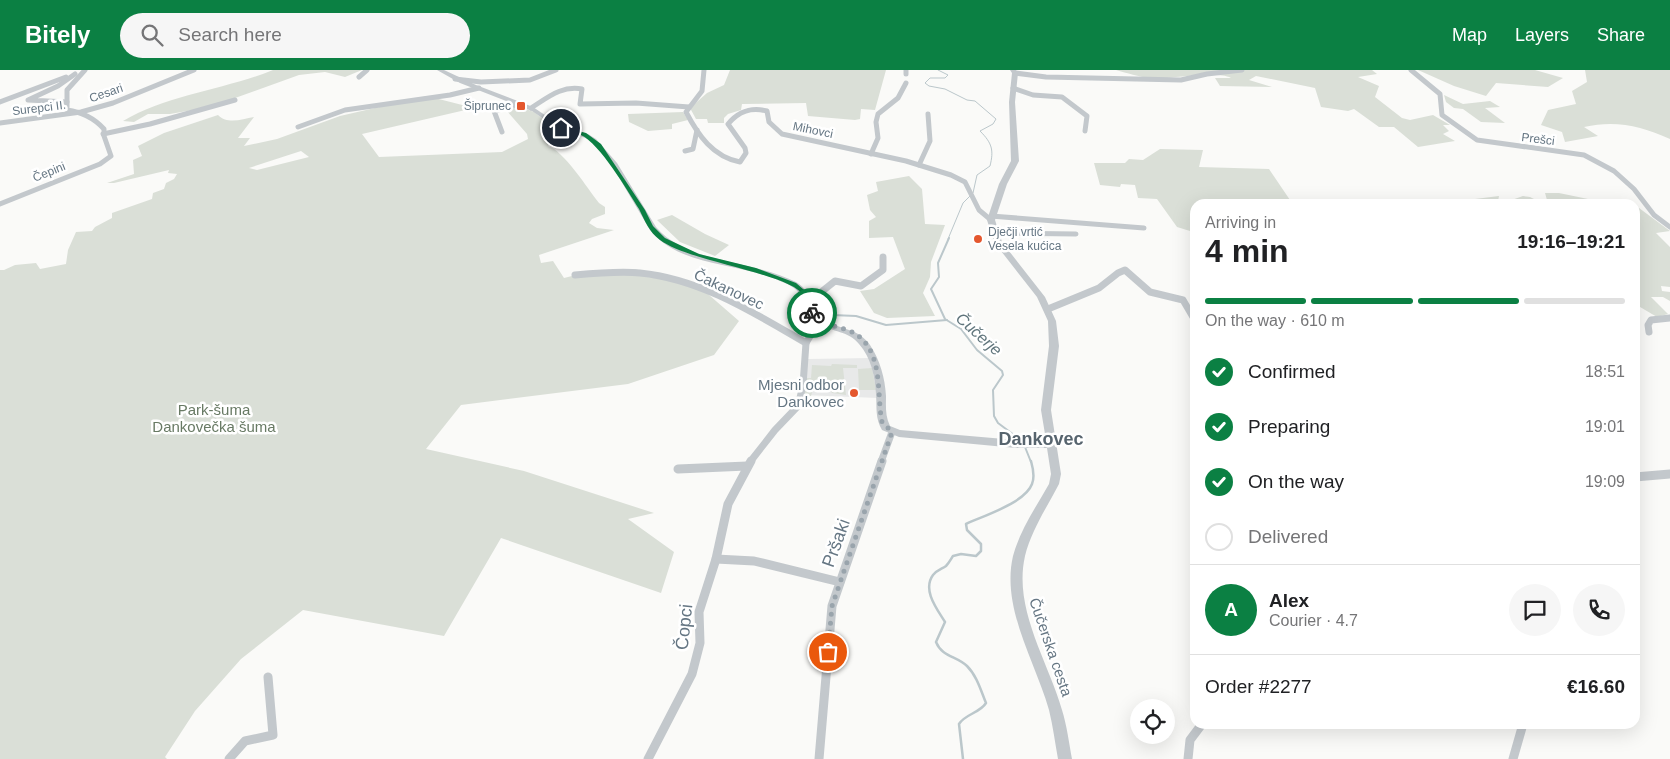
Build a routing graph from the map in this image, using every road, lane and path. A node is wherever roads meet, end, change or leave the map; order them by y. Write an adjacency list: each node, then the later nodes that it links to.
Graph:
1 (84, 70): 10 (street, Surepci II.); 18 (street, Cesari)
2 (194, 70): 22 (street, Cesari)
3 (367, 70): 11 (street)
4 (440, 70): 12 (street)
5 (556, 70): 12 (street)
6 (704, 70): 20 (street)
7 (1242, 70): 9 (street)
8 (1411, 70): 35 (street, Prešci)
9 (1014, 72): 15 (street)
10 (75, 74): 17 (street, Surepci II.); 18 (street)
11 (359, 77)
12 (455, 79): 14 (street)
13 (906, 83): 31 (street)
14 (479, 88): 19 (street); 25 (street)
15 (1013, 88): 27 (street); 34 (street)
16 (235, 100): 28 (street)
17 (0, 102)
18 (66, 102): 22 (street, Cesari)
19 (519, 104): 21 (street); 29 (street)
20 (689, 107): 21 (street); 26 (street, Mihovci)
21 (531, 108): 41 (street)
22 (81, 112): 24 (street, Surepci II.); 28 (street, Cesari)
23 (928, 114): 32 (street)
24 (0, 123)
25 (298, 127)
26 (696, 130): 30 (street); 31 (street, Mihovci)
27 (1085, 131)
28 (104, 132): 33 (street, Čepini)
29 (502, 132)
30 (684, 152)
31 (871, 154): 32 (street, Mihovci)
32 (919, 165): 34 (street, Mihovci)
33 (0, 204)
34 (992, 216): 36 (street, Mihovci); 37 (street, Čučerska cesta)
35 (1670, 227)
36 (1144, 228)
37 (994, 233): 38 (street); 42 (street, Čučerska cesta)
38 (1076, 234)
39 (883, 258): 41 (street)
40 (575, 275): 47 (street, Čakanovec)
41 (810, 301): 45 (street)
42 (1048, 309): 43 (street); 49 (street, Čučerska cesta)
43 (1190, 312)
44 (1670, 318): 46 (street)
45 (819, 321): 47 (street, Čopci); 48 (street)
46 (1650, 332)
47 (806, 343): 50 (street, Čopci)
48 (892, 432): 49 (street); 55 (street, Pršaki)
49 (1051, 444): 62 (street, Čučerska cesta)
50 (748, 466): 51 (street); 54 (street, Čopci)
51 (678, 469)
52 (1670, 474): 53 (street)
53 (1640, 477)
54 (716, 559): 55 (street); 60 (street, Čopci)
55 (840, 582): 61 (street, Pršaki)
56 (268, 677): 59 (street)
57 (1197, 729): 63 (street)
58 (1522, 729): 64 (street)
59 (229, 759)
60 (648, 759)
61 (819, 759)
62 (1065, 759)
63 (1188, 759)
64 (1513, 759)

